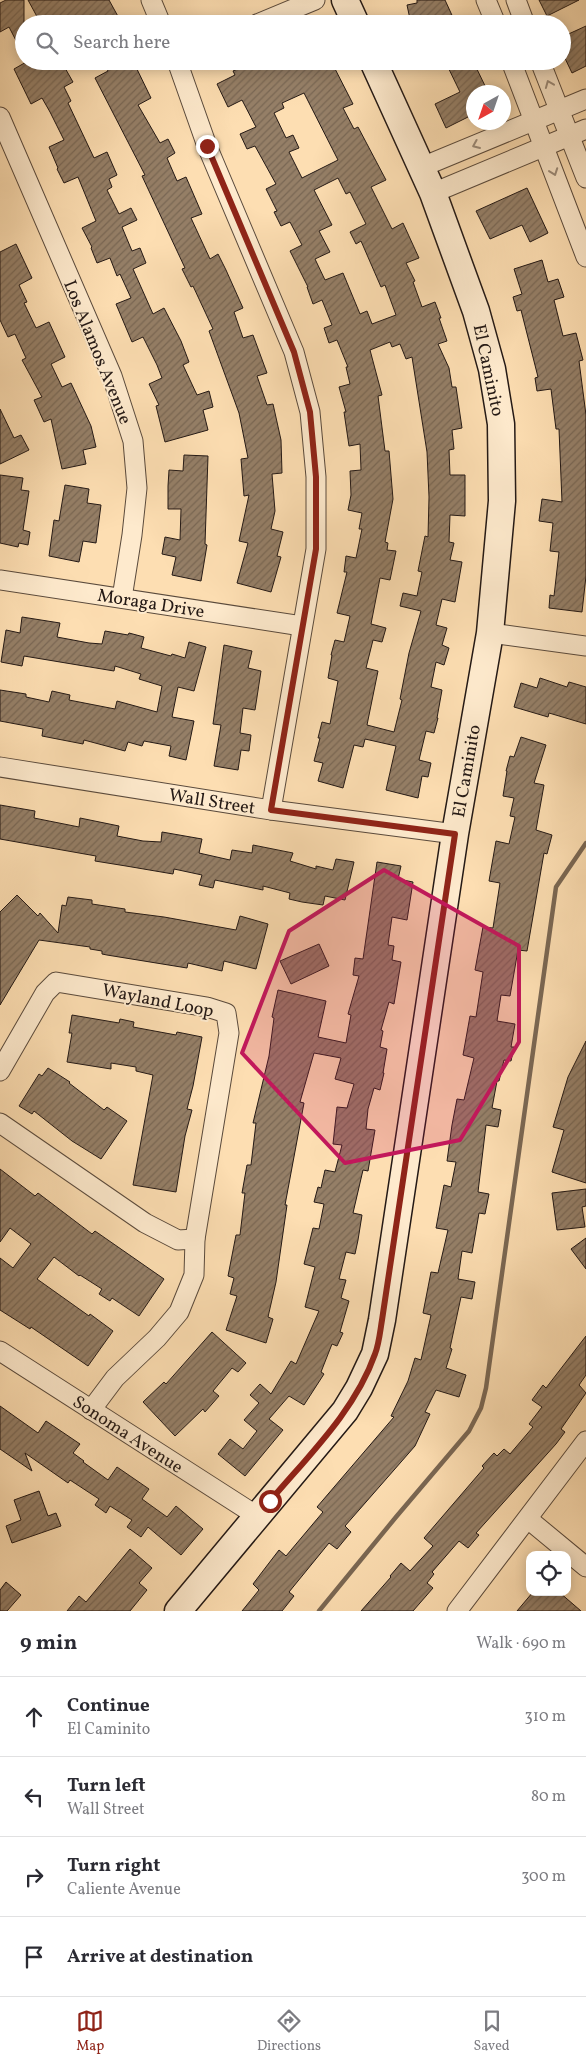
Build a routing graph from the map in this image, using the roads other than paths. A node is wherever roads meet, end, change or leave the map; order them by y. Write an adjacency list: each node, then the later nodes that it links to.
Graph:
1 (151, 0): 6 (street)
2 (315, 0): 7 (street)
3 (345, 0): 8 (street)
4 (486, 0): 9 (street)
5 (516, 0): 10 (street)
6 (157, 15)
7 (279, 15)
8 (352, 15)
9 (492, 15)
10 (522, 15)
11 (180, 70): 28 (street)
12 (377, 70): 22 (street, El Caminito)
13 (514, 70): 18 (street)
14 (544, 70): 16 (street, one-way to 14)
15 (586, 99): 16 (street)
16 (560, 110): 18 (street); 19 (street)
17 (0, 117): 20 (street, Los Alamos Avenue)
18 (534, 120): 21 (street); 22 (street, one-way to 22)
19 (578, 132): 21 (street); 23 (street)
20 (4, 141): 27 (street, Los Alamos Avenue)
21 (545, 146): 24 (street); 25 (street, one-way to 25)
22 (422, 167): 24 (street, El Caminito)
23 (586, 178)
24 (433, 193): 29 (street, El Caminito)
25 (586, 257)
26 (0, 580): 27 (street, Moraga Drive)
27 (122, 598): 28 (street, Moraga Drive)
28 (302, 626): 32 (street)
29 (490, 633): 30 (street); 33 (street, El Caminito)
30 (586, 646)
31 (0, 767): 32 (street, Wall Street)
32 (271, 810): 33 (street, Wall Street)
33 (455, 834): 40 (street, El Caminito)
34 (0, 1071): 36 (street, Wayland Loop)
35 (0, 1123): 36 (street)
36 (195, 1239): 38 (street, Wayland Loop)
37 (0, 1351): 38 (street, Sonoma Avenue)
38 (91, 1410): 40 (street, Sonoma Avenue)
39 (586, 1441): 41 (street)
40 (257, 1516): 43 (street, El Caminito)
41 (528, 1519): 42 (street); 44 (street)
42 (586, 1567)
43 (178, 1611)
44 (457, 1611)

